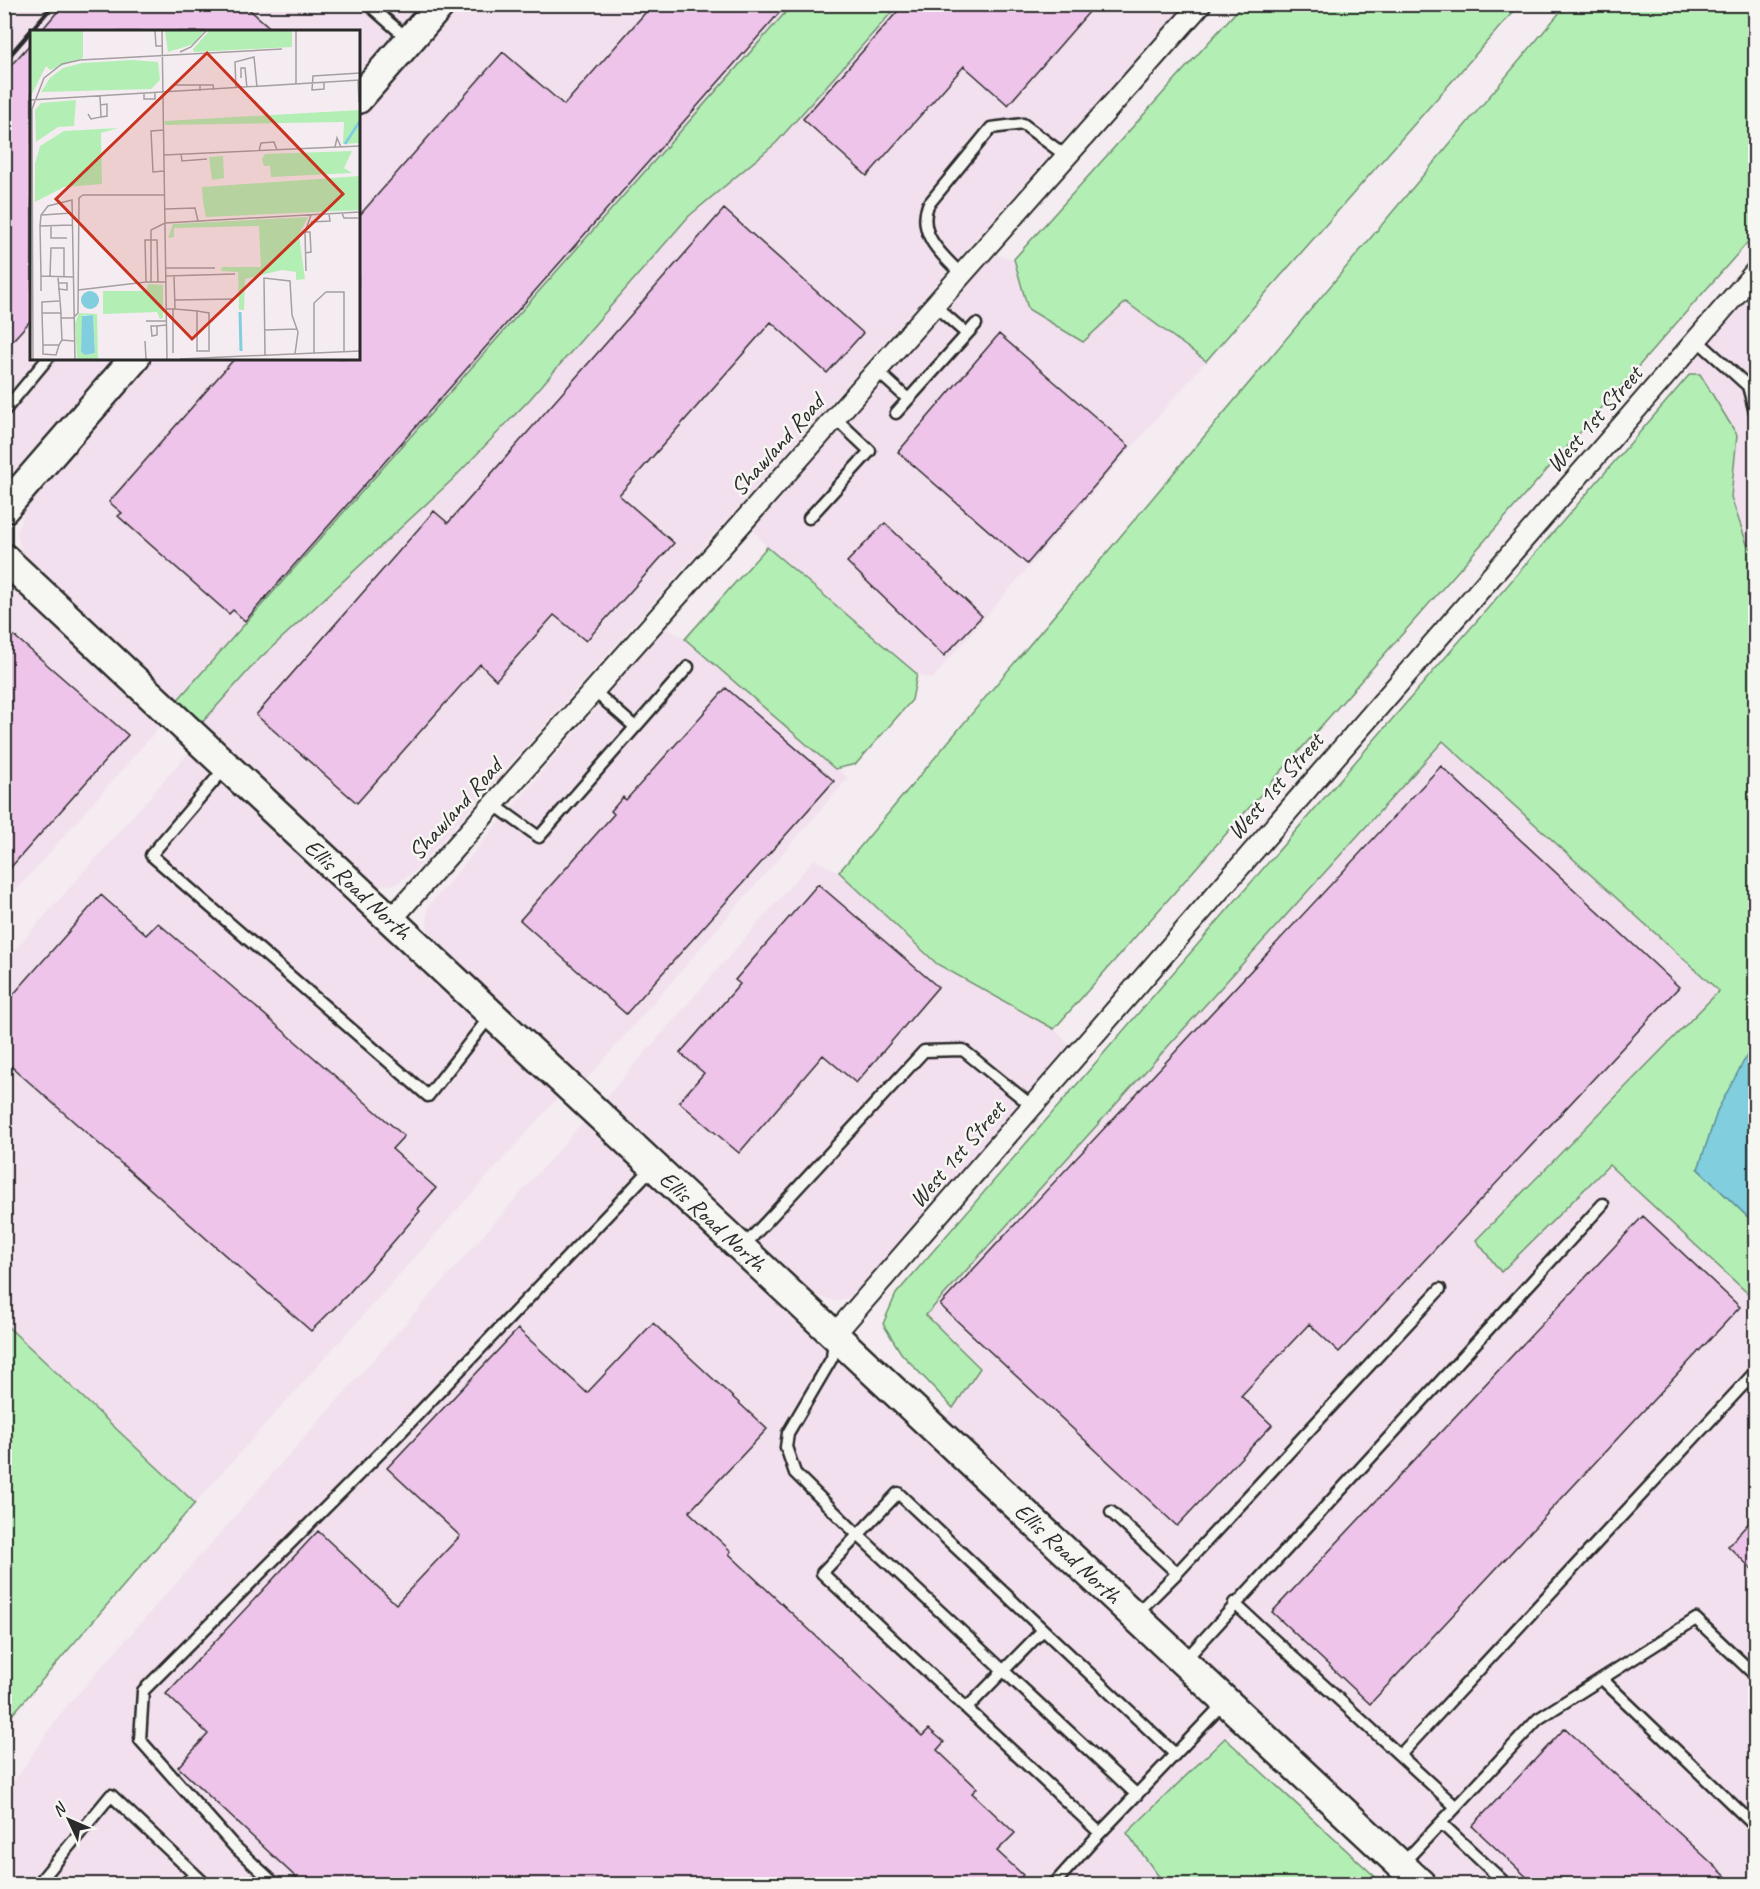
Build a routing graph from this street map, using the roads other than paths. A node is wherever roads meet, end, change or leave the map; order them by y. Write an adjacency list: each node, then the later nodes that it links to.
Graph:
1 (369, 4): 4 (lane)
2 (441, 4): 4 (street)
3 (1201, 4): 6 (street, Shawland Road)
4 (410, 40): 5 (street)
5 (360, 97)
6 (1066, 156): 8 (street, Shawland Road); 8 (lane)
7 (1755, 271): 12 (street, West 1st Street)
8 (961, 274): 9 (street, Shawland Road)
9 (934, 305): 11 (lane); 15 (street, Shawland Road)
10 (976, 324): 11 (lane)
11 (967, 334): 17 (lane)
12 (1696, 339): 16 (lane); 32 (street, West 1st Street)
13 (46, 360): 18 (lane)
14 (133, 360): 22 (street)
15 (877, 371): 17 (lane); 21 (street, Shawland Road)
16 (1752, 382): 20 (lane)
17 (909, 399): 19 (lane)
18 (4, 411)
19 (896, 413)
20 (1755, 416)
21 (835, 418): 23 (lane); 26 (street, Shawland Road)
22 (4, 509)
23 (808, 518)
24 (4, 558): 28 (street, Ellis Road North)
25 (688, 667): 27 (lane)
26 (594, 691): 27 (lane); 29 (street, Shawland Road)
27 (635, 727): 29 (lane)
28 (228, 766): 30 (street, Ellis Road North); 31 (lane)
29 (494, 804): 30 (street, Shawland Road)
30 (391, 920): 31 (street, Ellis Road North)
31 (492, 1014): 33 (street, Ellis Road North)
32 (1032, 1106): 35 (lane); 37 (street, West 1st Street)
33 (654, 1166): 35 (street, Ellis Road North); 63 (lane)
34 (1603, 1204): 42 (lane)
35 (743, 1248): 37 (street, Ellis Road North)
36 (1440, 1290): 41 (lane)
37 (834, 1335): 40 (lane); 43 (street, Ellis Road North)
38 (1755, 1371): 52 (lane)
39 (1111, 1512): 41 (lane)
40 (858, 1535): 44 (lane); 46 (lane); 50 (lane)
41 (1177, 1573): 43 (lane)
42 (1234, 1603): 45 (lane); 52 (lane)
43 (1135, 1615): 45 (street, Ellis Road North)
44 (1043, 1630): 46 (lane); 51 (lane)
45 (1184, 1661): 49 (street, Ellis Road North)
46 (1003, 1672): 50 (lane); 53 (lane)
47 (1755, 1676): 48 (lane)
48 (1602, 1679): 54 (lane); 56 (lane)
49 (1226, 1701): 51 (lane); 59 (street, Ellis Road North)
50 (967, 1708): 57 (lane)
51 (1175, 1754): 53 (lane)
52 (1400, 1755): 54 (lane)
53 (1137, 1794): 57 (lane)
54 (1456, 1807): 55 (lane)
55 (1441, 1823): 59 (lane); 65 (lane)
56 (1755, 1827)
57 (1100, 1833): 64 (lane)
58 (194, 1874): 60 (lane); 61 (lane); 62 (lane)
59 (1411, 1875)
60 (38, 1884)
61 (185, 1884)
62 (205, 1884)
63 (275, 1884)
64 (1054, 1884)
65 (1506, 1884)

